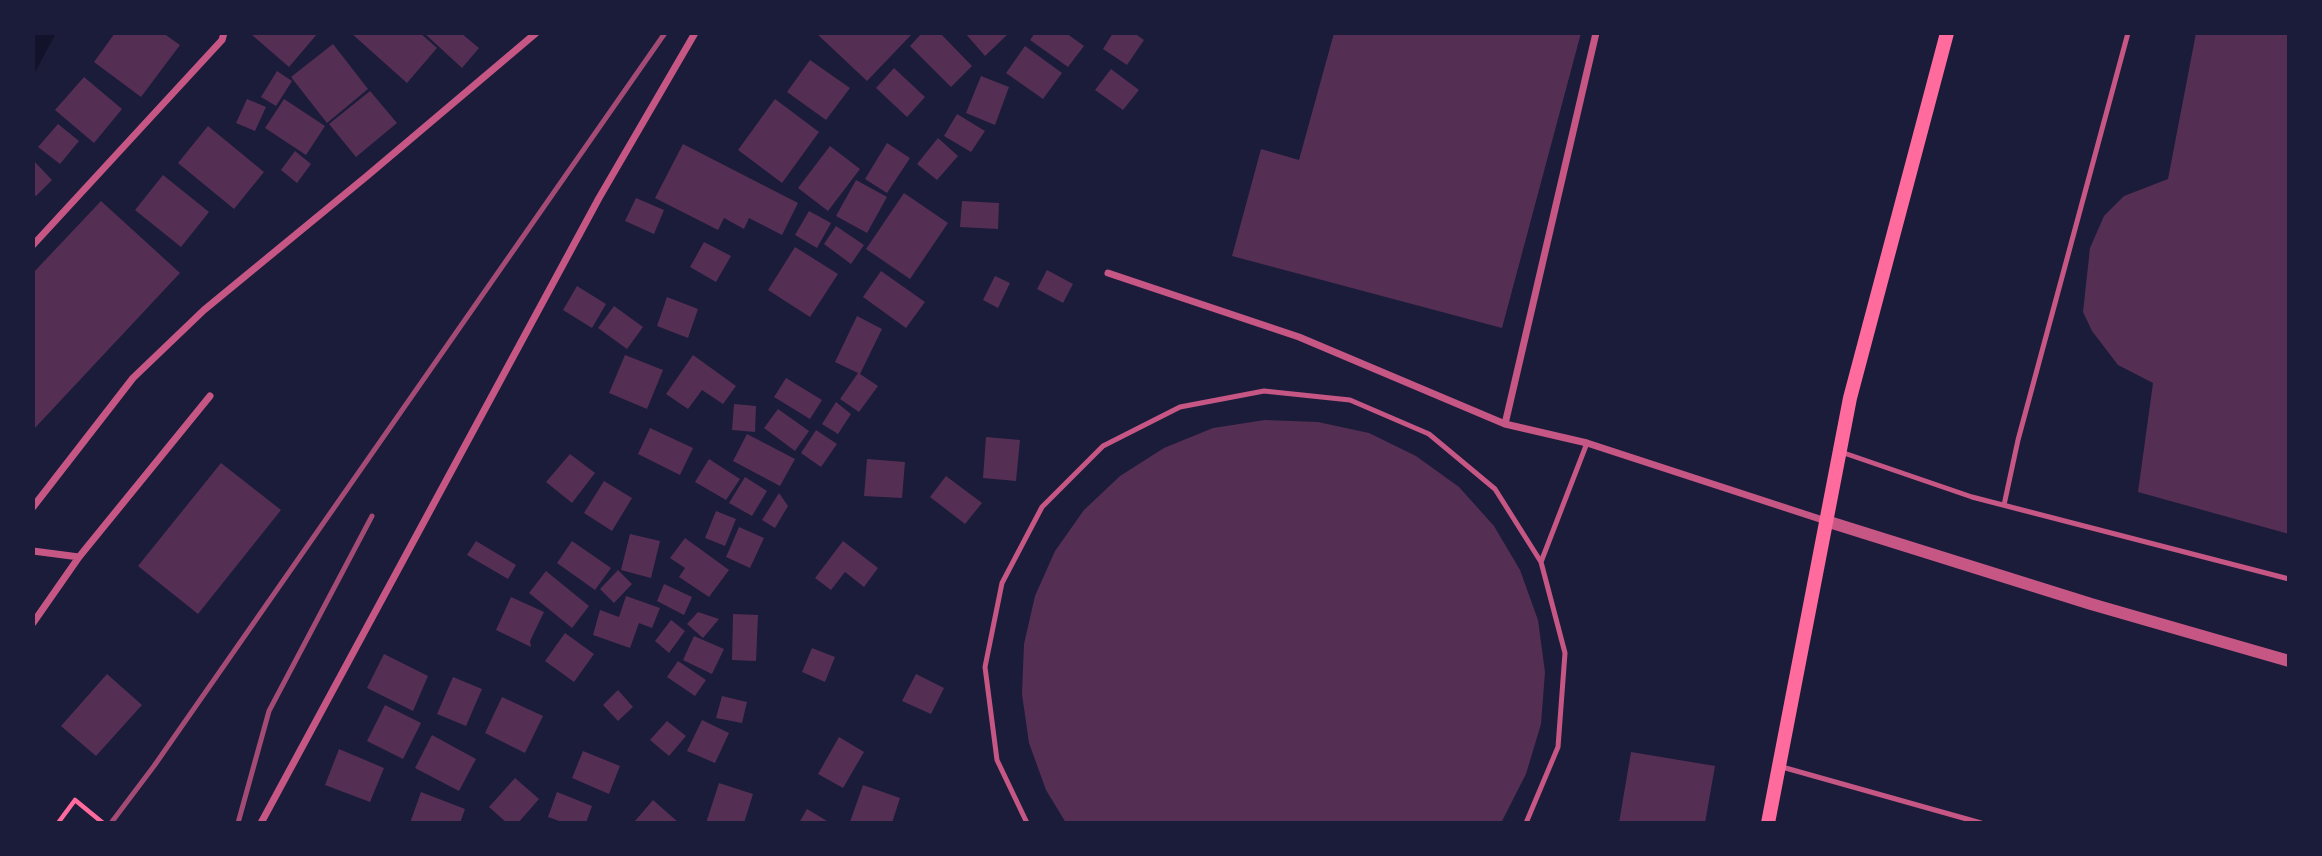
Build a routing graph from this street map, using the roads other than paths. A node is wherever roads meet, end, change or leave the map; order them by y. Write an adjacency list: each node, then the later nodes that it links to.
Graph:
1 (224, 33): 7 (street)
2 (536, 33): 14 (street)
3 (695, 33): 23 (street)
4 (1596, 33): 10 (street)
5 (1948, 33): 12 (main road)
6 (2128, 33): 13 (lane)
7 (33, 245)
8 (1108, 273): 10 (street)
9 (210, 396): 17 (street)
10 (1505, 424): 11 (street)
11 (1587, 443): 15 (street); 18 (lane)
12 (1840, 452): 13 (lane); 15 (main road)
13 (2004, 505): 19 (lane)
14 (33, 507)
15 (1826, 521): 21 (street); 22 (main road)
16 (33, 551): 17 (street)
17 (79, 557): 20 (street)
18 (1541, 562): 24 (lane); 25 (lane)
19 (2289, 579)
20 (33, 623)
21 (2289, 661)
22 (1777, 766): 26 (main road); 27 (lane)
23 (261, 823)
24 (1027, 823)
25 (1526, 823)
26 (1768, 823)
27 (1981, 823)

